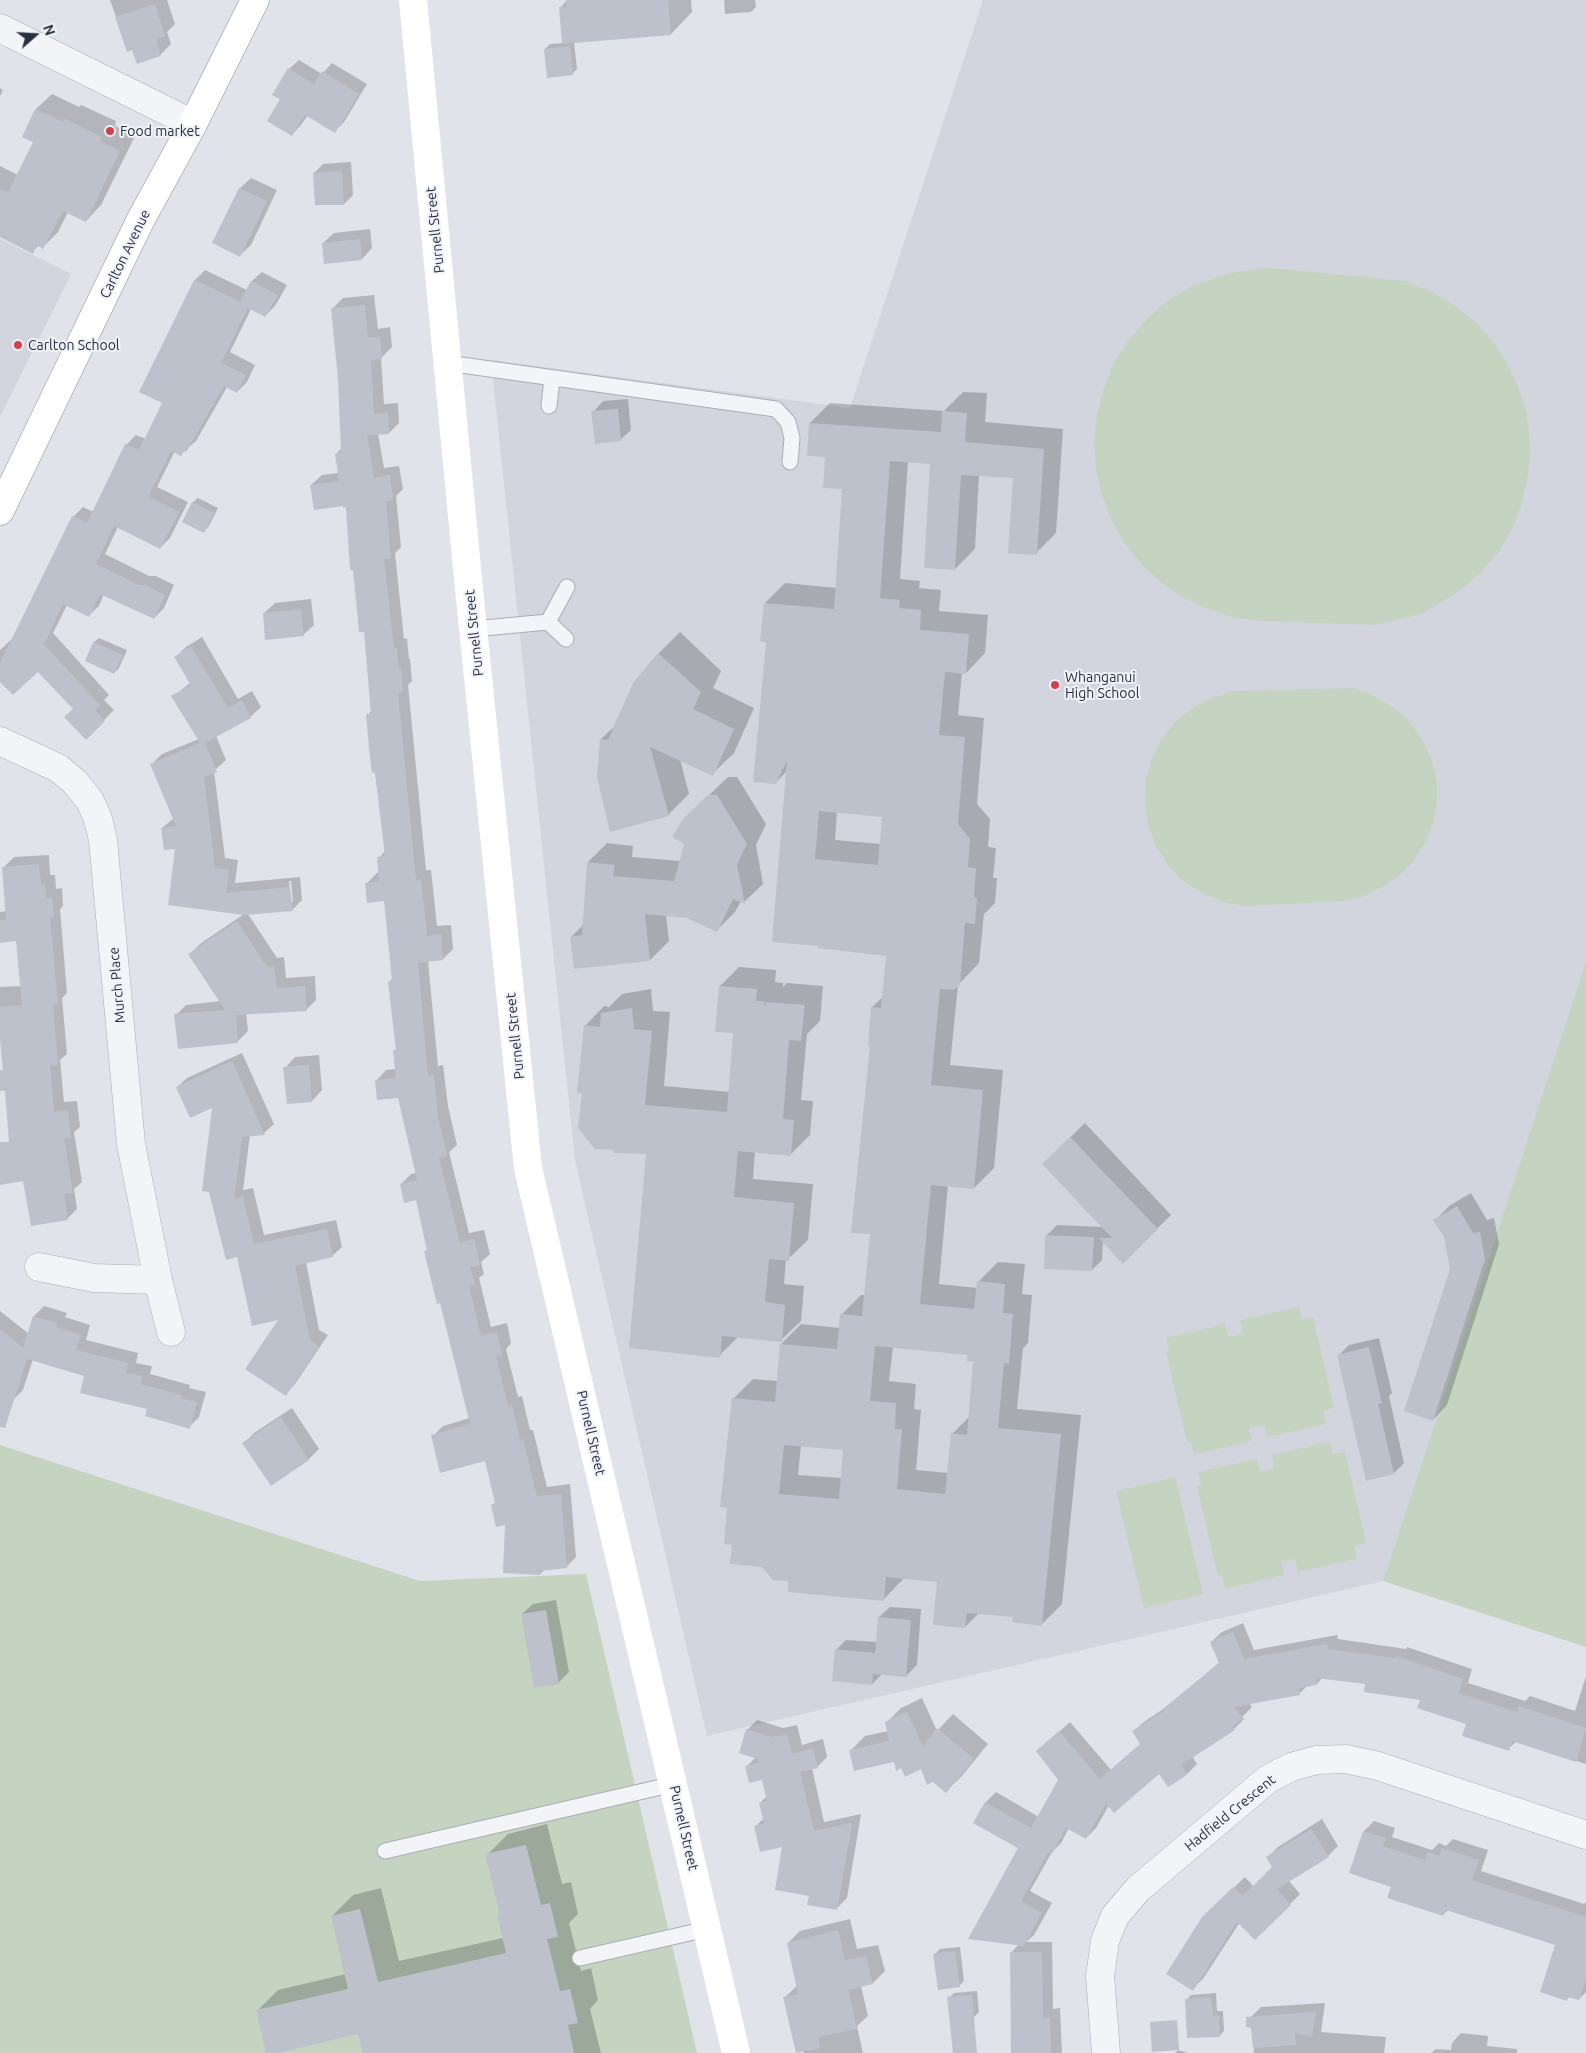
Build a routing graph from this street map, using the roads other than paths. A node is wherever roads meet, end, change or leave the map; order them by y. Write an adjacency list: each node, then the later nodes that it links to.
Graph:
1 (255, 0): 4 (main road, Carlton Avenue)
2 (413, 0): 5 (main road, Purnell Street)
3 (0, 28): 4 (street)
4 (193, 124): 9 (main road, Carlton Avenue)
5 (448, 363): 6 (lane); 12 (main road, Purnell Street)
6 (552, 378): 7 (lane); 8 (lane)
7 (549, 406)
8 (790, 462)
9 (0, 510)
10 (567, 586): 11 (lane)
11 (548, 622): 12 (lane); 13 (lane)
12 (474, 629): 18 (main road, Purnell Street)
13 (566, 639)
14 (0, 741): 16 (street, Murch Place)
15 (39, 1267): 16 (street)
16 (158, 1280): 17 (street, Murch Place)
17 (171, 1332)
18 (674, 1784): 20 (lane); 21 (main road, Purnell Street)
19 (1586, 1835): 24 (street, Hadfield Crescent)
20 (385, 1851)
21 (706, 1929): 22 (lane); 23 (main road, Purnell Street)
22 (580, 1958)
23 (736, 2053)
24 (1106, 2053)

